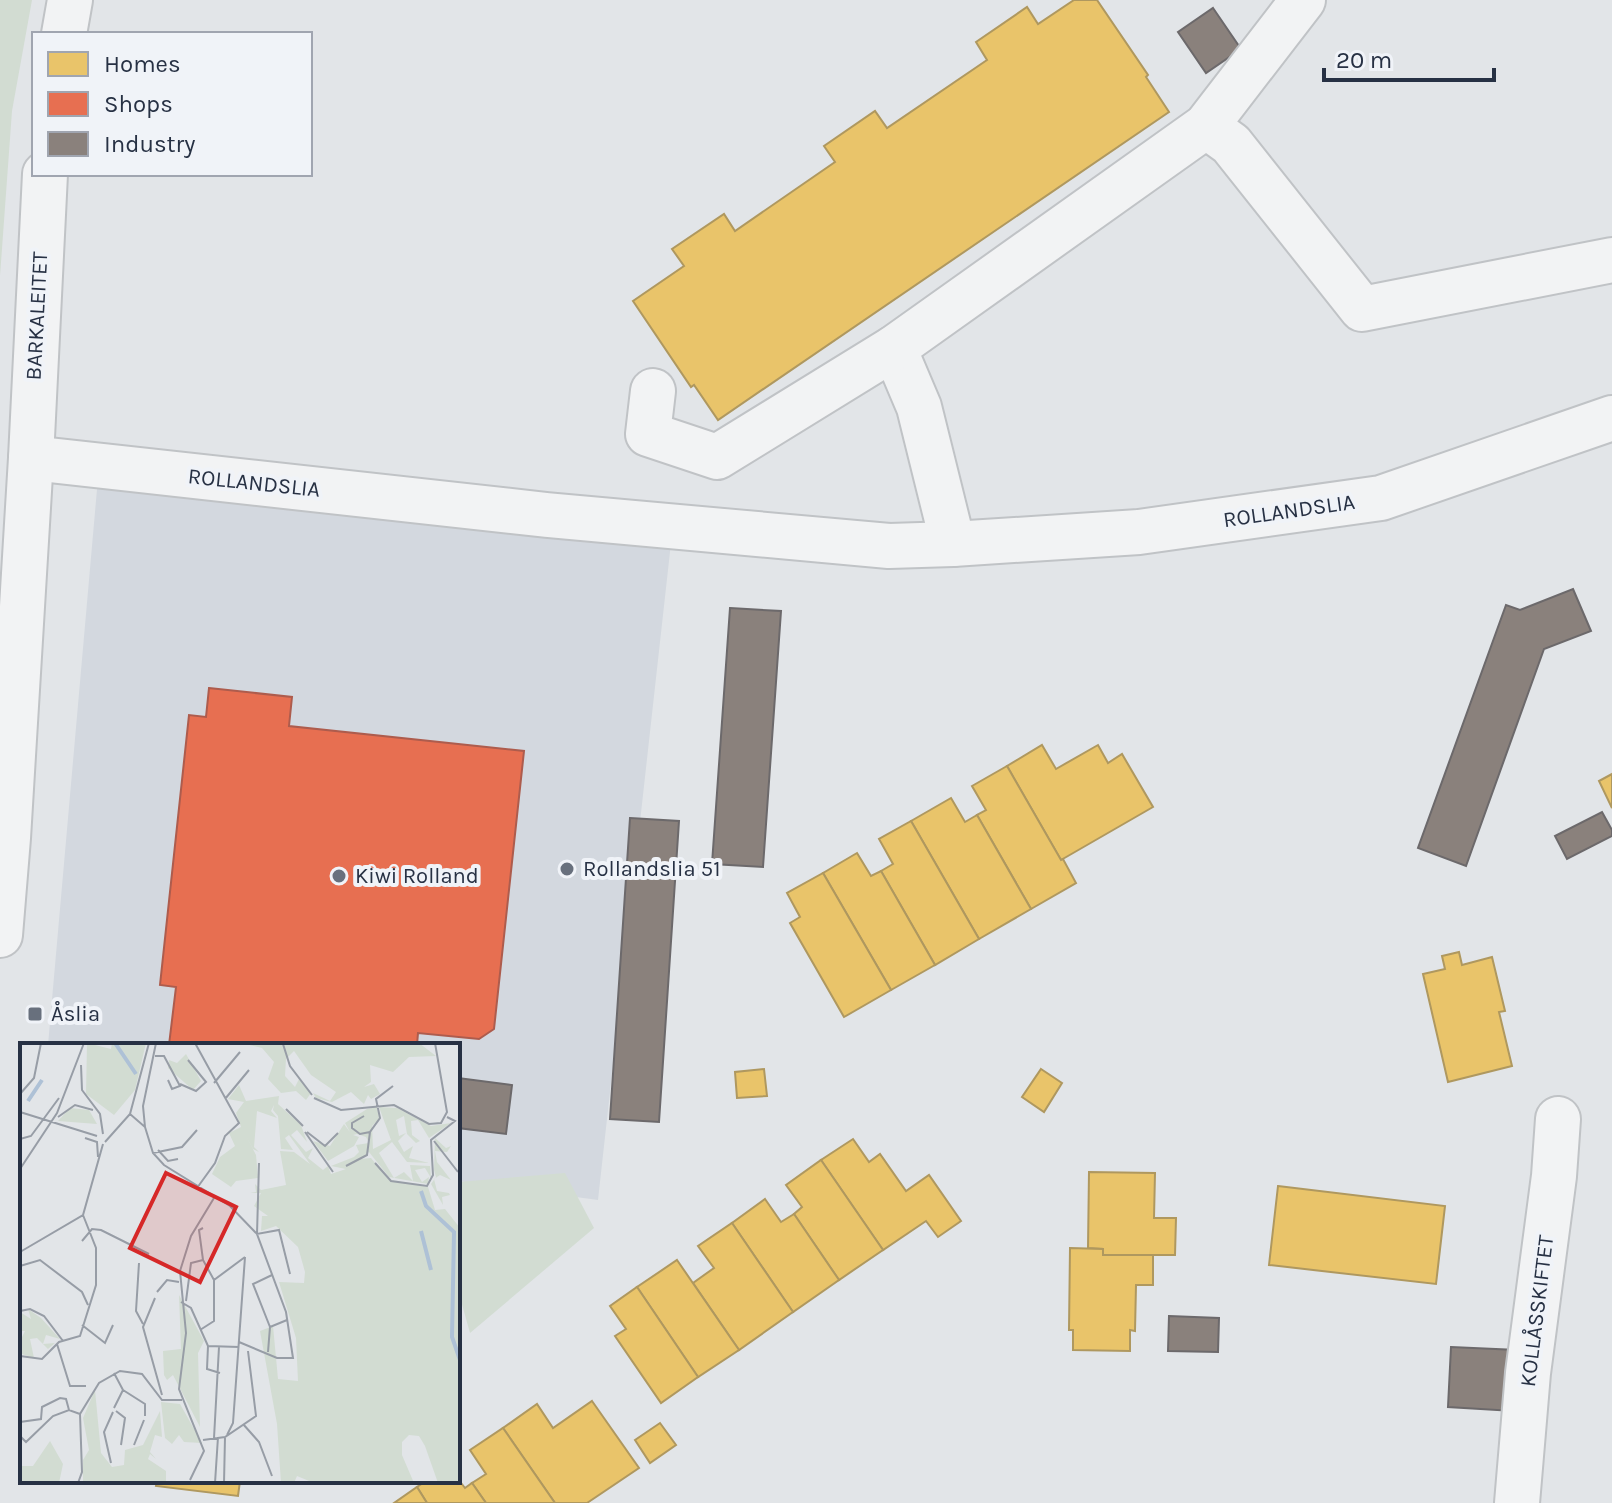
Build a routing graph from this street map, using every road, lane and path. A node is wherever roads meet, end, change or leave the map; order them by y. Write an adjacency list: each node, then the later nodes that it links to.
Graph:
1 (70, 0): 3 (street)
2 (1303, 0): 4 (street)
3 (64, 32)
4 (1206, 126): 6 (street); 7 (street)
5 (45, 176): 10 (street, BARKALEITET)
6 (1612, 260)
7 (894, 348): 8 (street); 11 (street)
8 (653, 391)
9 (1612, 418): 11 (street, ROLLANDSLIA)
10 (31, 458): 11 (street, ROLLANDSLIA); 12 (street)
11 (953, 544)
12 (4, 837): 13 (street)
13 (0, 935)
14 (1558, 1119): 15 (street, KOLLÅSSKIFTET)
15 (1517, 1503)

